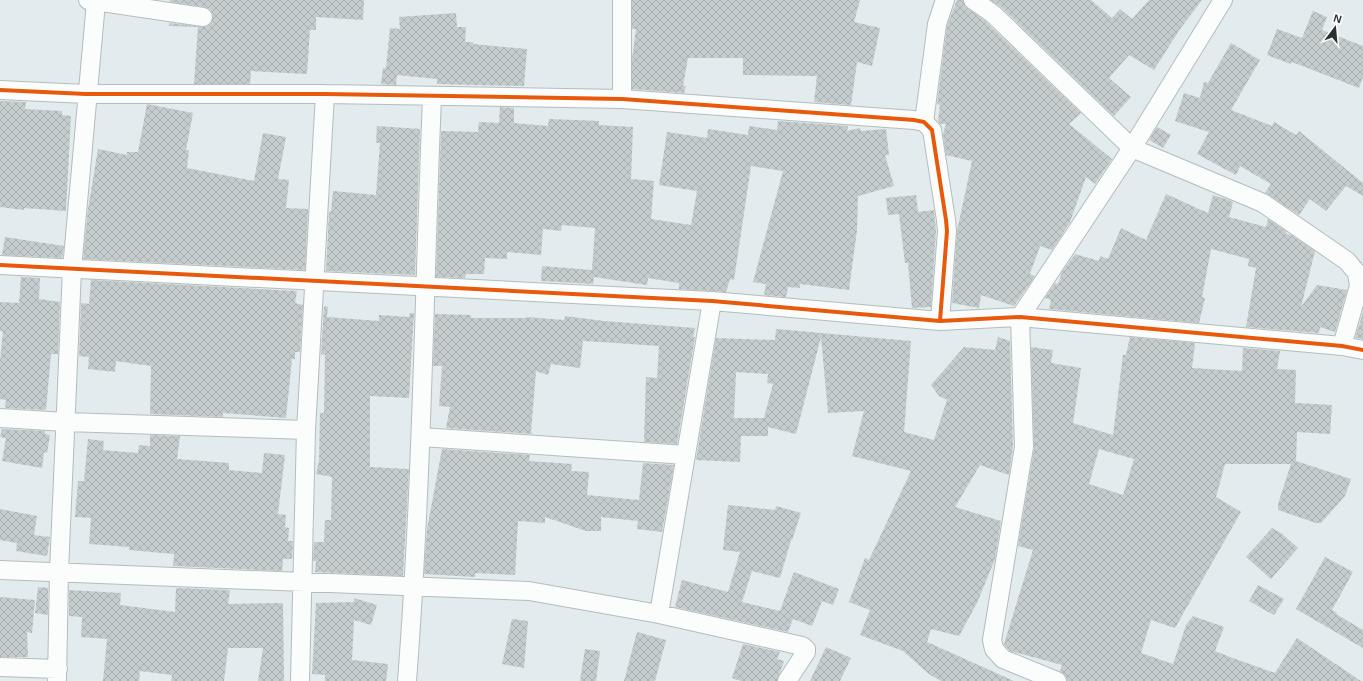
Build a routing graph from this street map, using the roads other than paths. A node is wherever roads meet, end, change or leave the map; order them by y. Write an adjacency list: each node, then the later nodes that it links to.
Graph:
1 (622, 0): 11 (street)
2 (945, 0): 12 (street)
3 (973, 0): 13 (street)
4 (1223, 0): 13 (street)
5 (92, 1): 6 (street); 8 (street)
6 (203, 16)
7 (0, 90): 8 (street)
8 (86, 94): 9 (street); 15 (street)
9 (325, 94): 10 (street); 16 (street)
10 (432, 97): 11 (street); 17 (street)
11 (622, 99): 12 (street)
12 (924, 122): 20 (street)
13 (1132, 148): 19 (street); 21 (street)
14 (0, 265): 15 (street)
15 (72, 269): 16 (street); 24 (street)
16 (314, 282): 17 (street); 25 (street)
17 (424, 287): 18 (street); 26 (street)
18 (712, 301): 20 (street); 27 (street)
19 (1020, 317): 20 (street); 21 (street); 35 (street)
20 (940, 320)
21 (1342, 346): 22 (street)
22 (1363, 350)
23 (0, 418): 24 (street)
24 (66, 422): 25 (street); 29 (street)
25 (306, 430): 30 (street)
26 (421, 437): 27 (street); 31 (street)
27 (686, 455): 32 (street)
28 (0, 570): 29 (street)
29 (59, 572): 30 (street); 34 (street)
30 (302, 582): 31 (street); 36 (street)
31 (414, 586): 32 (street); 37 (street)
32 (659, 614): 38 (street)
33 (0, 667): 34 (street)
34 (57, 675)
35 (1046, 679)
36 (300, 681)
37 (407, 681)
38 (787, 681)

